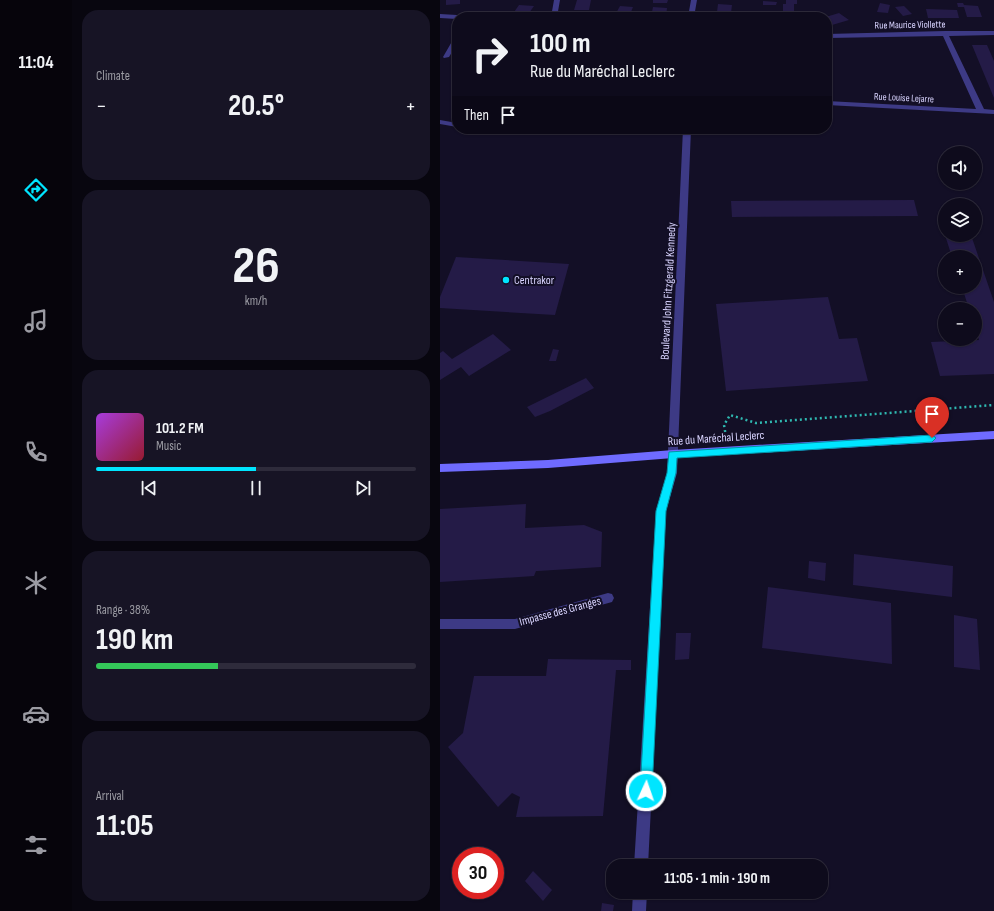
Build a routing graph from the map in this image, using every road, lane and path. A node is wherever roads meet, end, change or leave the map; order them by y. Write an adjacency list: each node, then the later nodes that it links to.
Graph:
1 (557, 0): 3 (street)
2 (694, 0): 4 (street)
3 (555, 12)
4 (692, 12)
5 (440, 16): 6 (street)
6 (452, 17)
7 (994, 32): 8 (street, Rue Maurice Viollette)
8 (945, 34): 9 (street, Rue Maurice Viollette); 13 (street)
9 (832, 36)
10 (452, 47): 11 (street)
11 (446, 57)
12 (832, 104): 13 (street, Rue Louise Lejarre)
13 (981, 110): 14 (street, Rue Louise Lejarre)
14 (994, 112)
15 (440, 122): 16 (street)
16 (452, 124)
17 (687, 134): 21 (street, Boulevard John Fitzgerald Kennedy)
18 (994, 405): 19 (path)
19 (724, 425)
20 (994, 435): 21 (main road, Rue du Maréchal Leclerc)
21 (673, 454): 22 (main road, Rue du Maréchal Leclerc); 25 (street, Boulevard John Fitzgerald Kennedy)
22 (440, 468)
23 (608, 598): 24 (street, Impasse des Granges)
24 (440, 624)
25 (641, 859)
26 (640, 899): 27 (street)
27 (639, 911)

